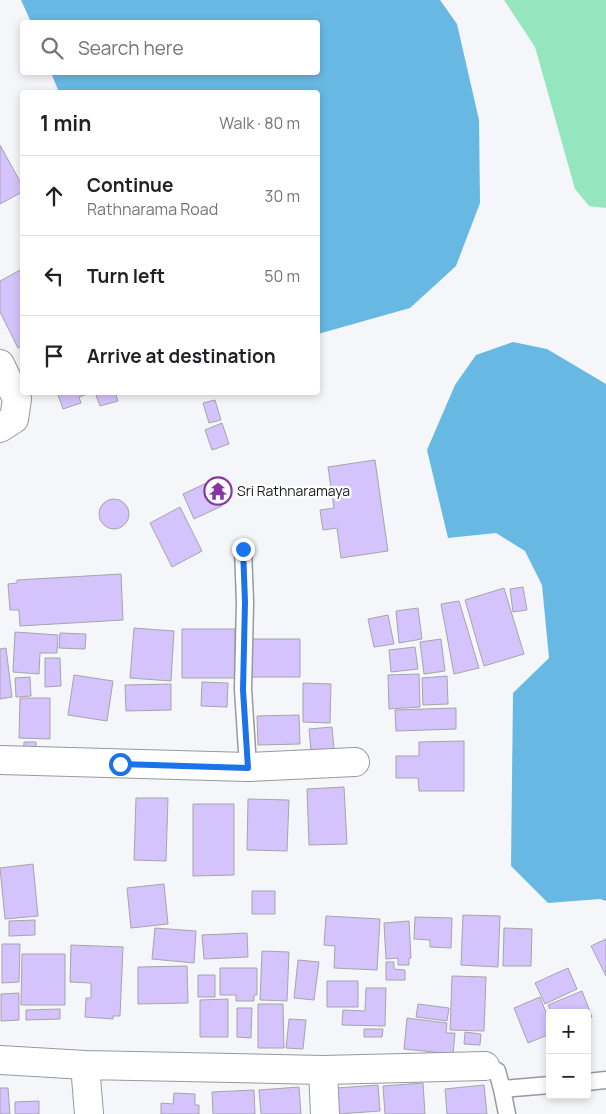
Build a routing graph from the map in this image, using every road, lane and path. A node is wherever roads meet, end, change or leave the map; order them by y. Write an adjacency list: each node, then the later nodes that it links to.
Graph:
1 (0, 364): 2 (street)
2 (0, 428)
3 (243, 549): 6 (lane)
4 (0, 760): 6 (street)
5 (355, 762): 6 (street)
6 (248, 768)
7 (0, 1060): 8 (street)
8 (85, 1066): 10 (street); 15 (street)
9 (485, 1066): 10 (street); 14 (lane)
10 (323, 1070): 16 (street)
11 (606, 1080): 12 (lane)
12 (591, 1082)
13 (546, 1085): 14 (lane)
14 (502, 1089): 17 (lane)
15 (89, 1114)
16 (325, 1114)
17 (507, 1114)

